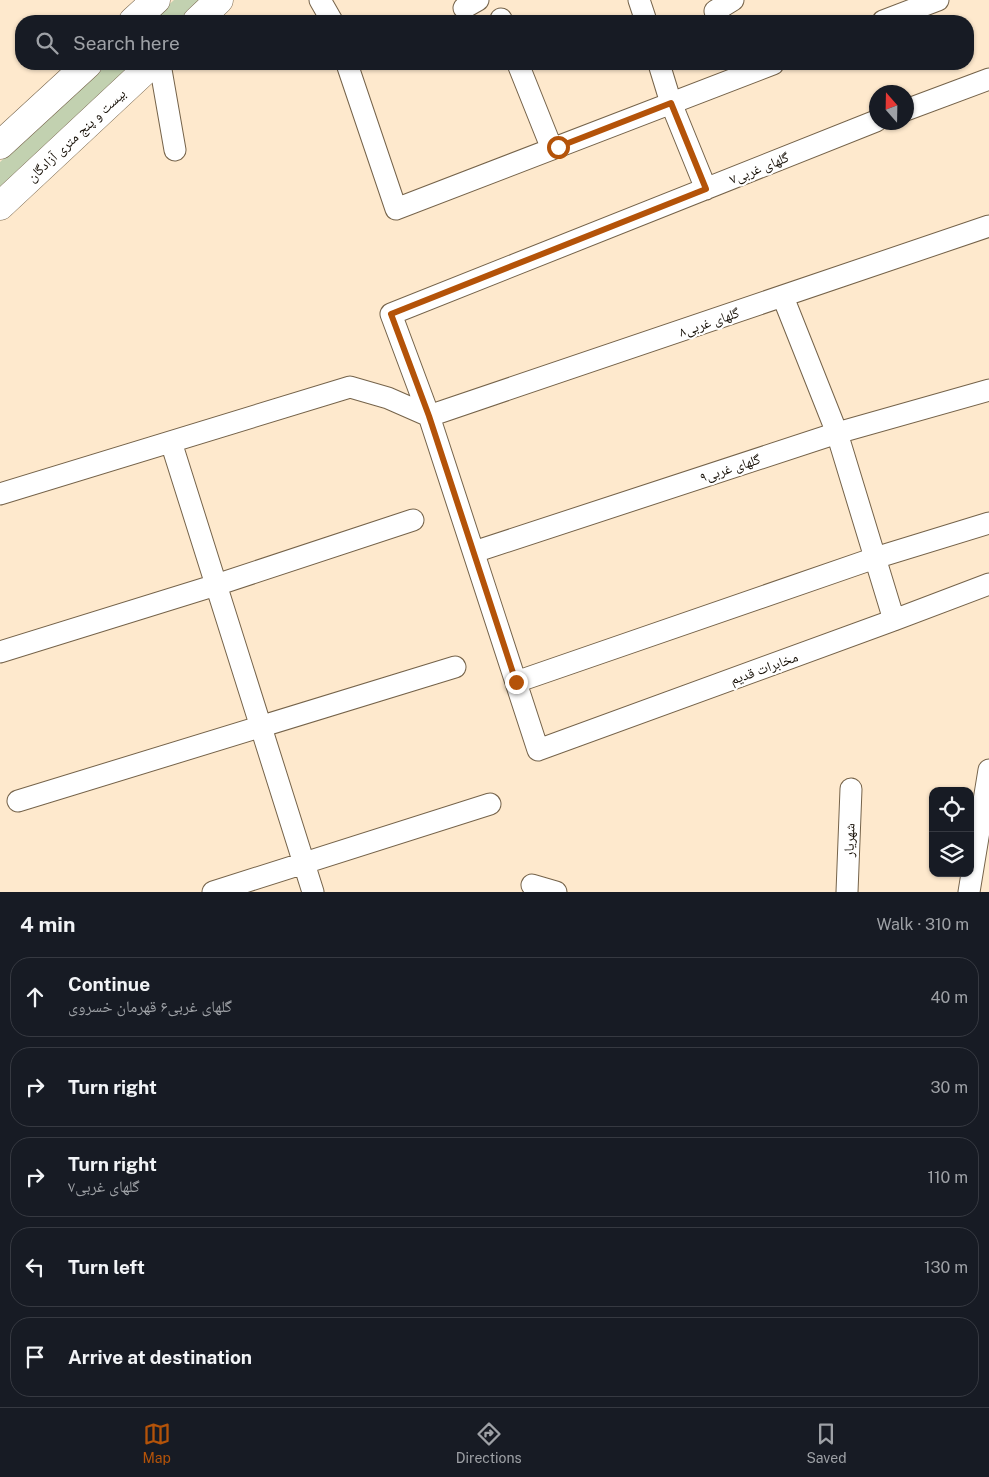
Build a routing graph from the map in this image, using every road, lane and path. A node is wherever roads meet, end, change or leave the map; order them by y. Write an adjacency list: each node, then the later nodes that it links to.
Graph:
1 (156, 0): 7 (main road)
2 (219, 0): 8 (main road)
3 (320, 0): 9 (street)
4 (639, 0): 10 (street)
5 (733, 0): 11 (street)
6 (938, 0): 12 (street)
7 (140, 15)
8 (203, 15)
9 (329, 15)
10 (644, 15)
11 (716, 15)
12 (899, 15)
13 (81, 70): 24 (main road)
14 (146, 70): 28 (main road, بیست و پنج متری آزادگان)
15 (161, 70): 26 (street)
16 (349, 70): 25 (street)
17 (520, 70): 25 (street)
18 (661, 70): 21 (street)
19 (729, 72): 21 (street)
20 (989, 79): 22 (street)
21 (671, 103): 25 (street); 27 (street)
22 (914, 107)
23 (869, 125): 27 (street, گلهای غربی۷)
24 (0, 145)
25 (552, 149)
26 (175, 150)
27 (706, 189): 32 (street, گلهای غربی۷)
28 (0, 206)
29 (989, 226): 30 (street, گلهای غربی۸)
30 (783, 297): 32 (street, گلهای غربی۸); 33 (street)
31 (989, 390): 33 (street, گلهای غربی۹)
32 (429, 416): 34 (street); 38 (street)
33 (837, 433): 38 (street, گلهای غربی۹); 39 (street)
34 (171, 442): 35 (street); 41 (street)
35 (0, 494)
36 (413, 520): 41 (street)
37 (989, 523): 39 (street)
38 (474, 552): 45 (street)
39 (875, 558): 42 (street); 45 (street)
40 (989, 584): 42 (street, مخابرات قدیم)
41 (216, 585): 43 (street); 46 (street)
42 (894, 620): 45 (street, مخابرات قدیم)
43 (0, 652)
44 (455, 667): 46 (street)
45 (516, 682)
46 (261, 727): 49 (street); 51 (street)
47 (989, 770): 57 (street)
48 (851, 789): 56 (street, شهریار)
49 (18, 801)
50 (490, 804): 51 (street)
51 (304, 863): 53 (street); 54 (street)
52 (532, 886): 55 (street)
53 (213, 892)
54 (313, 892)
55 (556, 892)
56 (847, 892)
57 (969, 892)

